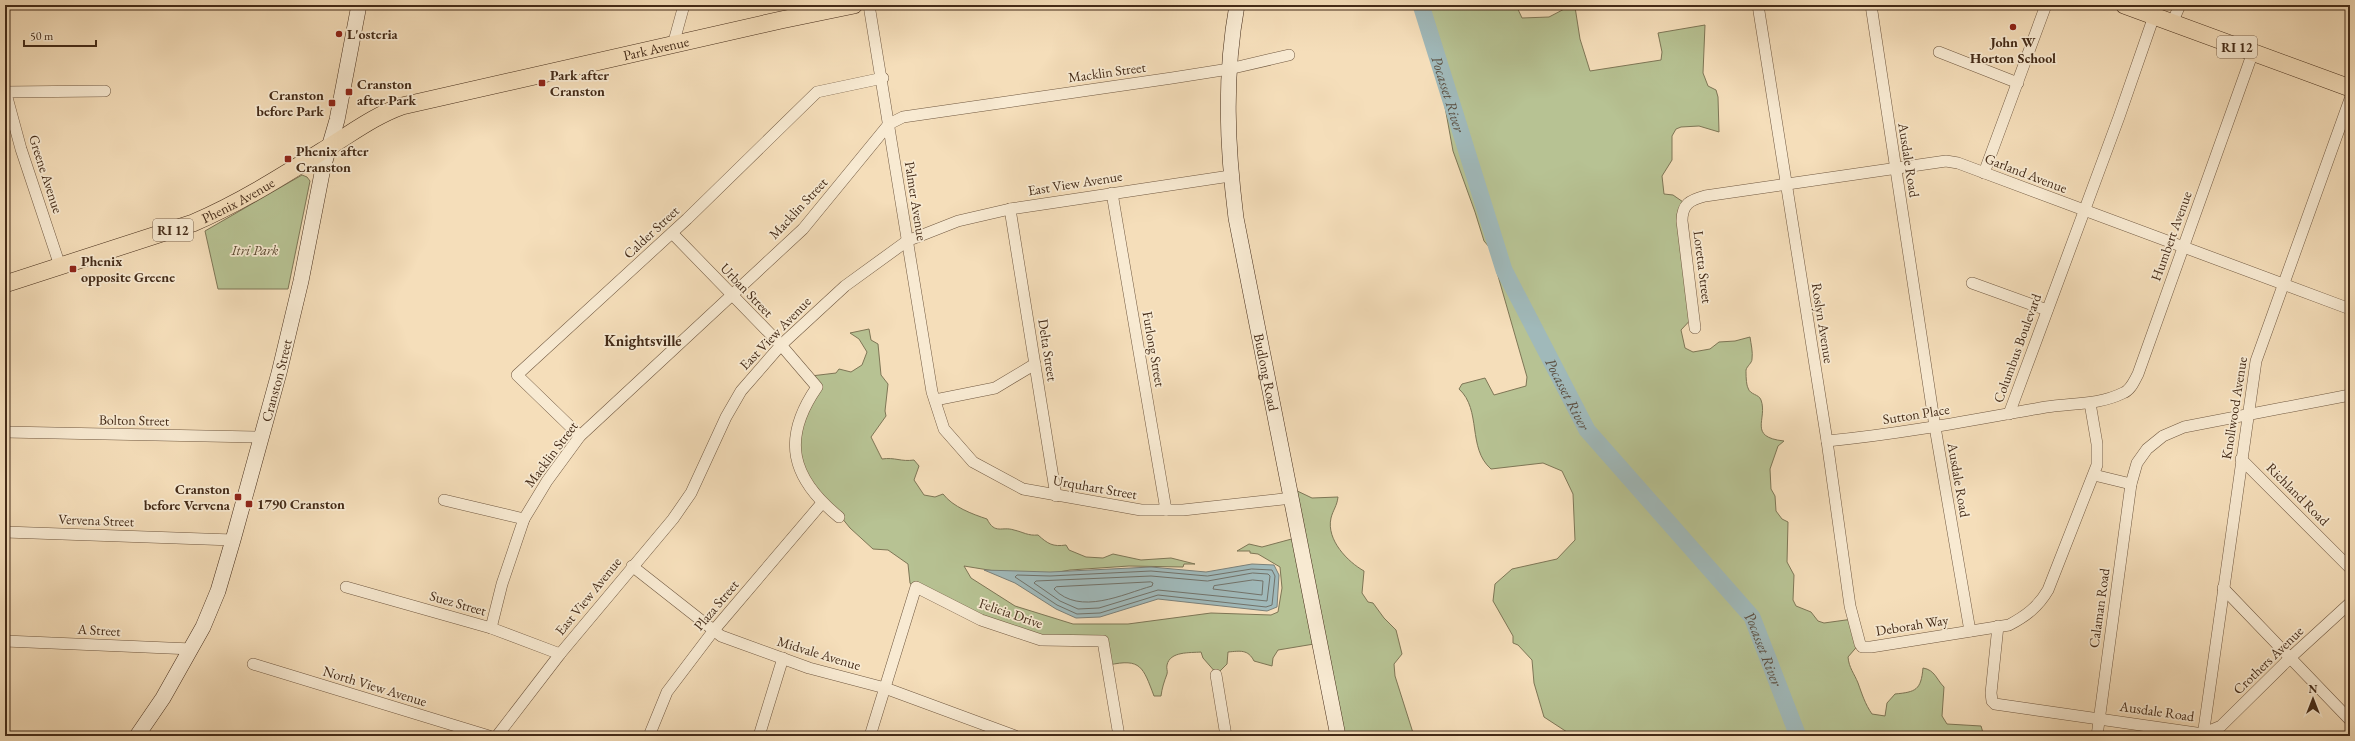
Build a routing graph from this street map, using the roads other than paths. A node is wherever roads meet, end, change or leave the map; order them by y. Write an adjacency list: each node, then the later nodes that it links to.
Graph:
1 (360, 5): 25 (main road, Cranston Street)
2 (684, 5): 13 (street)
3 (854, 5): 13 (main road, Park Avenue / RI 12)
4 (870, 5): 18 (street, Palmer Avenue)
5 (1237, 5): 17 (main road, Budlong Road)
6 (1758, 5): 29 (street, Roslyn Avenue)
7 (1871, 5): 26 (street, Ausdale Road)
8 (2046, 5): 19 (street)
9 (2124, 5): 11 (main road, RI 12)
10 (2180, 5): 12 (street)
11 (2154, 16): 12 (main road, RI 12); 33 (street, Columbus Boulevard)
12 (2172, 23): 15 (main road, RI 12)
13 (673, 45): 25 (main road, Park Avenue / RI 12)
14 (1939, 52): 19 (street)
15 (2253, 52): 20 (main road, RI 12); 36 (street, Humbert Avenue)
16 (1289, 55): 17 (street, Macklin Street)
17 (1229, 69): 24 (street, Macklin Street); 28 (main road, Budlong Road)
18 (883, 78): 24 (street, Palmer Avenue); 34 (street, Calder Street)
19 (2018, 83): 27 (street)
20 (2350, 88)
21 (105, 91): 22 (street)
22 (5, 92): 37 (street, Greene Avenue)
23 (2350, 99): 40 (street, Knollwood Avenue)
24 (889, 124): 35 (street, Palmer Avenue); 41 (street, Macklin Street)
25 (328, 148): 37 (main road, Phenix Avenue / RI 12); 55 (main road, Cranston Street)
26 (1896, 169): 27 (street, Garland Avenue); 29 (street, Garland Avenue); 52 (street, Ausdale Road)
27 (1984, 173): 33 (street, Garland Avenue)
28 (1230, 176): 30 (street, East View Avenue); 61 (main road, Budlong Road)
29 (1786, 185): 32 (street, Garland Avenue); 56 (street, Roslyn Avenue)
30 (1112, 193): 31 (street, East View Avenue); 64 (street, Furlong Street)
31 (1010, 209): 35 (street, East View Avenue); 46 (street, Delta Street)
32 (1682, 210): 44 (street, Loretta Street)
33 (2083, 211): 36 (street, Garland Avenue); 42 (street, Columbus Boulevard)
34 (672, 233): 41 (street, Urban Street); 54 (street, Calder Street)
35 (907, 241): 45 (street, East View Avenue); 48 (street, Palmer Avenue)
36 (2183, 248): 40 (street, Garland Avenue); 49 (street, Humbert Avenue)
37 (60, 266): 39 (main road, Phenix Avenue / RI 12)
38 (1972, 283): 42 (street)
39 (5, 284)
40 (2282, 284): 43 (street, Garland Avenue); 51 (street, Knollwood Avenue)
41 (730, 295): 45 (street, Urban Street); 54 (street, Macklin Street)
42 (2047, 310): 50 (street, Columbus Boulevard)
43 (2350, 310)
44 (1695, 328)
45 (781, 345): 63 (street, Urban Street); 69 (street, East View Avenue)
46 (1035, 364): 48 (street); 60 (street, Delta Street)
47 (2350, 396): 51 (street, Calaman Road)
48 (935, 400): 60 (street, Urquhart Street)
49 (2090, 403): 50 (street, Columbus Boulevard); 58 (street)
50 (2009, 414): 52 (street, Sutton Place)
51 (2248, 414): 57 (street, Knollwood Avenue); 59 (street, Calaman Road)
52 (1935, 427): 56 (street, Sutton Place); 77 (street, Ausdale Road)
53 (5, 432): 55 (street, Bolton Street)
54 (580, 436): 66 (street, Macklin Street)
55 (262, 437): 68 (main road, Cranston Street)
56 (1827, 441): 79 (street, Roslyn Avenue)
57 (2241, 459): 70 (street, Richland Road); 72 (street, Knollwood Avenue)
58 (2094, 475): 59 (street); 74 (street)
59 (2131, 484): 87 (street, Calaman Road)
60 (1056, 496): 64 (street, Urquhart Street)
61 (1292, 498): 64 (street, Urquhart Street); 99 (main road, Budlong Road)
62 (444, 500): 66 (street)
63 (822, 503): 65 (street); 76 (street, Plaza Street)
64 (1166, 510)
65 (839, 517)
66 (524, 519): 75 (street, Macklin Street)
67 (5, 532): 68 (street, Vervena Street)
68 (233, 540): 80 (main road, Cranston Street)
69 (632, 566): 76 (street, Midvale Avenue); 81 (street, East View Avenue)
70 (2350, 568)
71 (346, 587): 75 (street, Suez Street)
72 (2223, 588): 82 (street); 89 (street, Knollwood Avenue)
73 (2350, 603): 82 (street, Crothers Avenue)
74 (1998, 626): 77 (street); 87 (street, Ausdale Road)
75 (491, 628): 81 (street, Suez Street)
76 (714, 630): 83 (street, Midvale Avenue); 93 (street, Plaza Street)
77 (1970, 631): 79 (street, Deborah Way)
78 (5, 641): 80 (street, A Street)
79 (1860, 644)
80 (192, 649): 90 (main road, Cranston Street)
81 (560, 654): 92 (street, East View Avenue)
82 (2291, 657): 88 (street); 89 (street, Crothers Avenue)
83 (782, 658): 86 (street, Midvale Avenue); 94 (street)
84 (253, 664): 91 (street, North View Avenue)
85 (1216, 675): 98 (street)
86 (885, 688): 95 (street); 96 (street, Midvale Avenue); 97 (street, Felicia Drive)
87 (2099, 718): 89 (street, Ausdale Road); 100 (street, Calaman Road)
88 (2350, 720)
89 (2203, 735): 101 (street, Ausdale Road)
90 (137, 736)
91 (489, 736)
92 (497, 736)
93 (649, 736)
94 (759, 736)
95 (870, 736)
96 (1015, 736)
97 (1120, 736)
98 (1226, 736)
99 (1338, 736)
100 (2097, 736)
101 (2217, 736)

